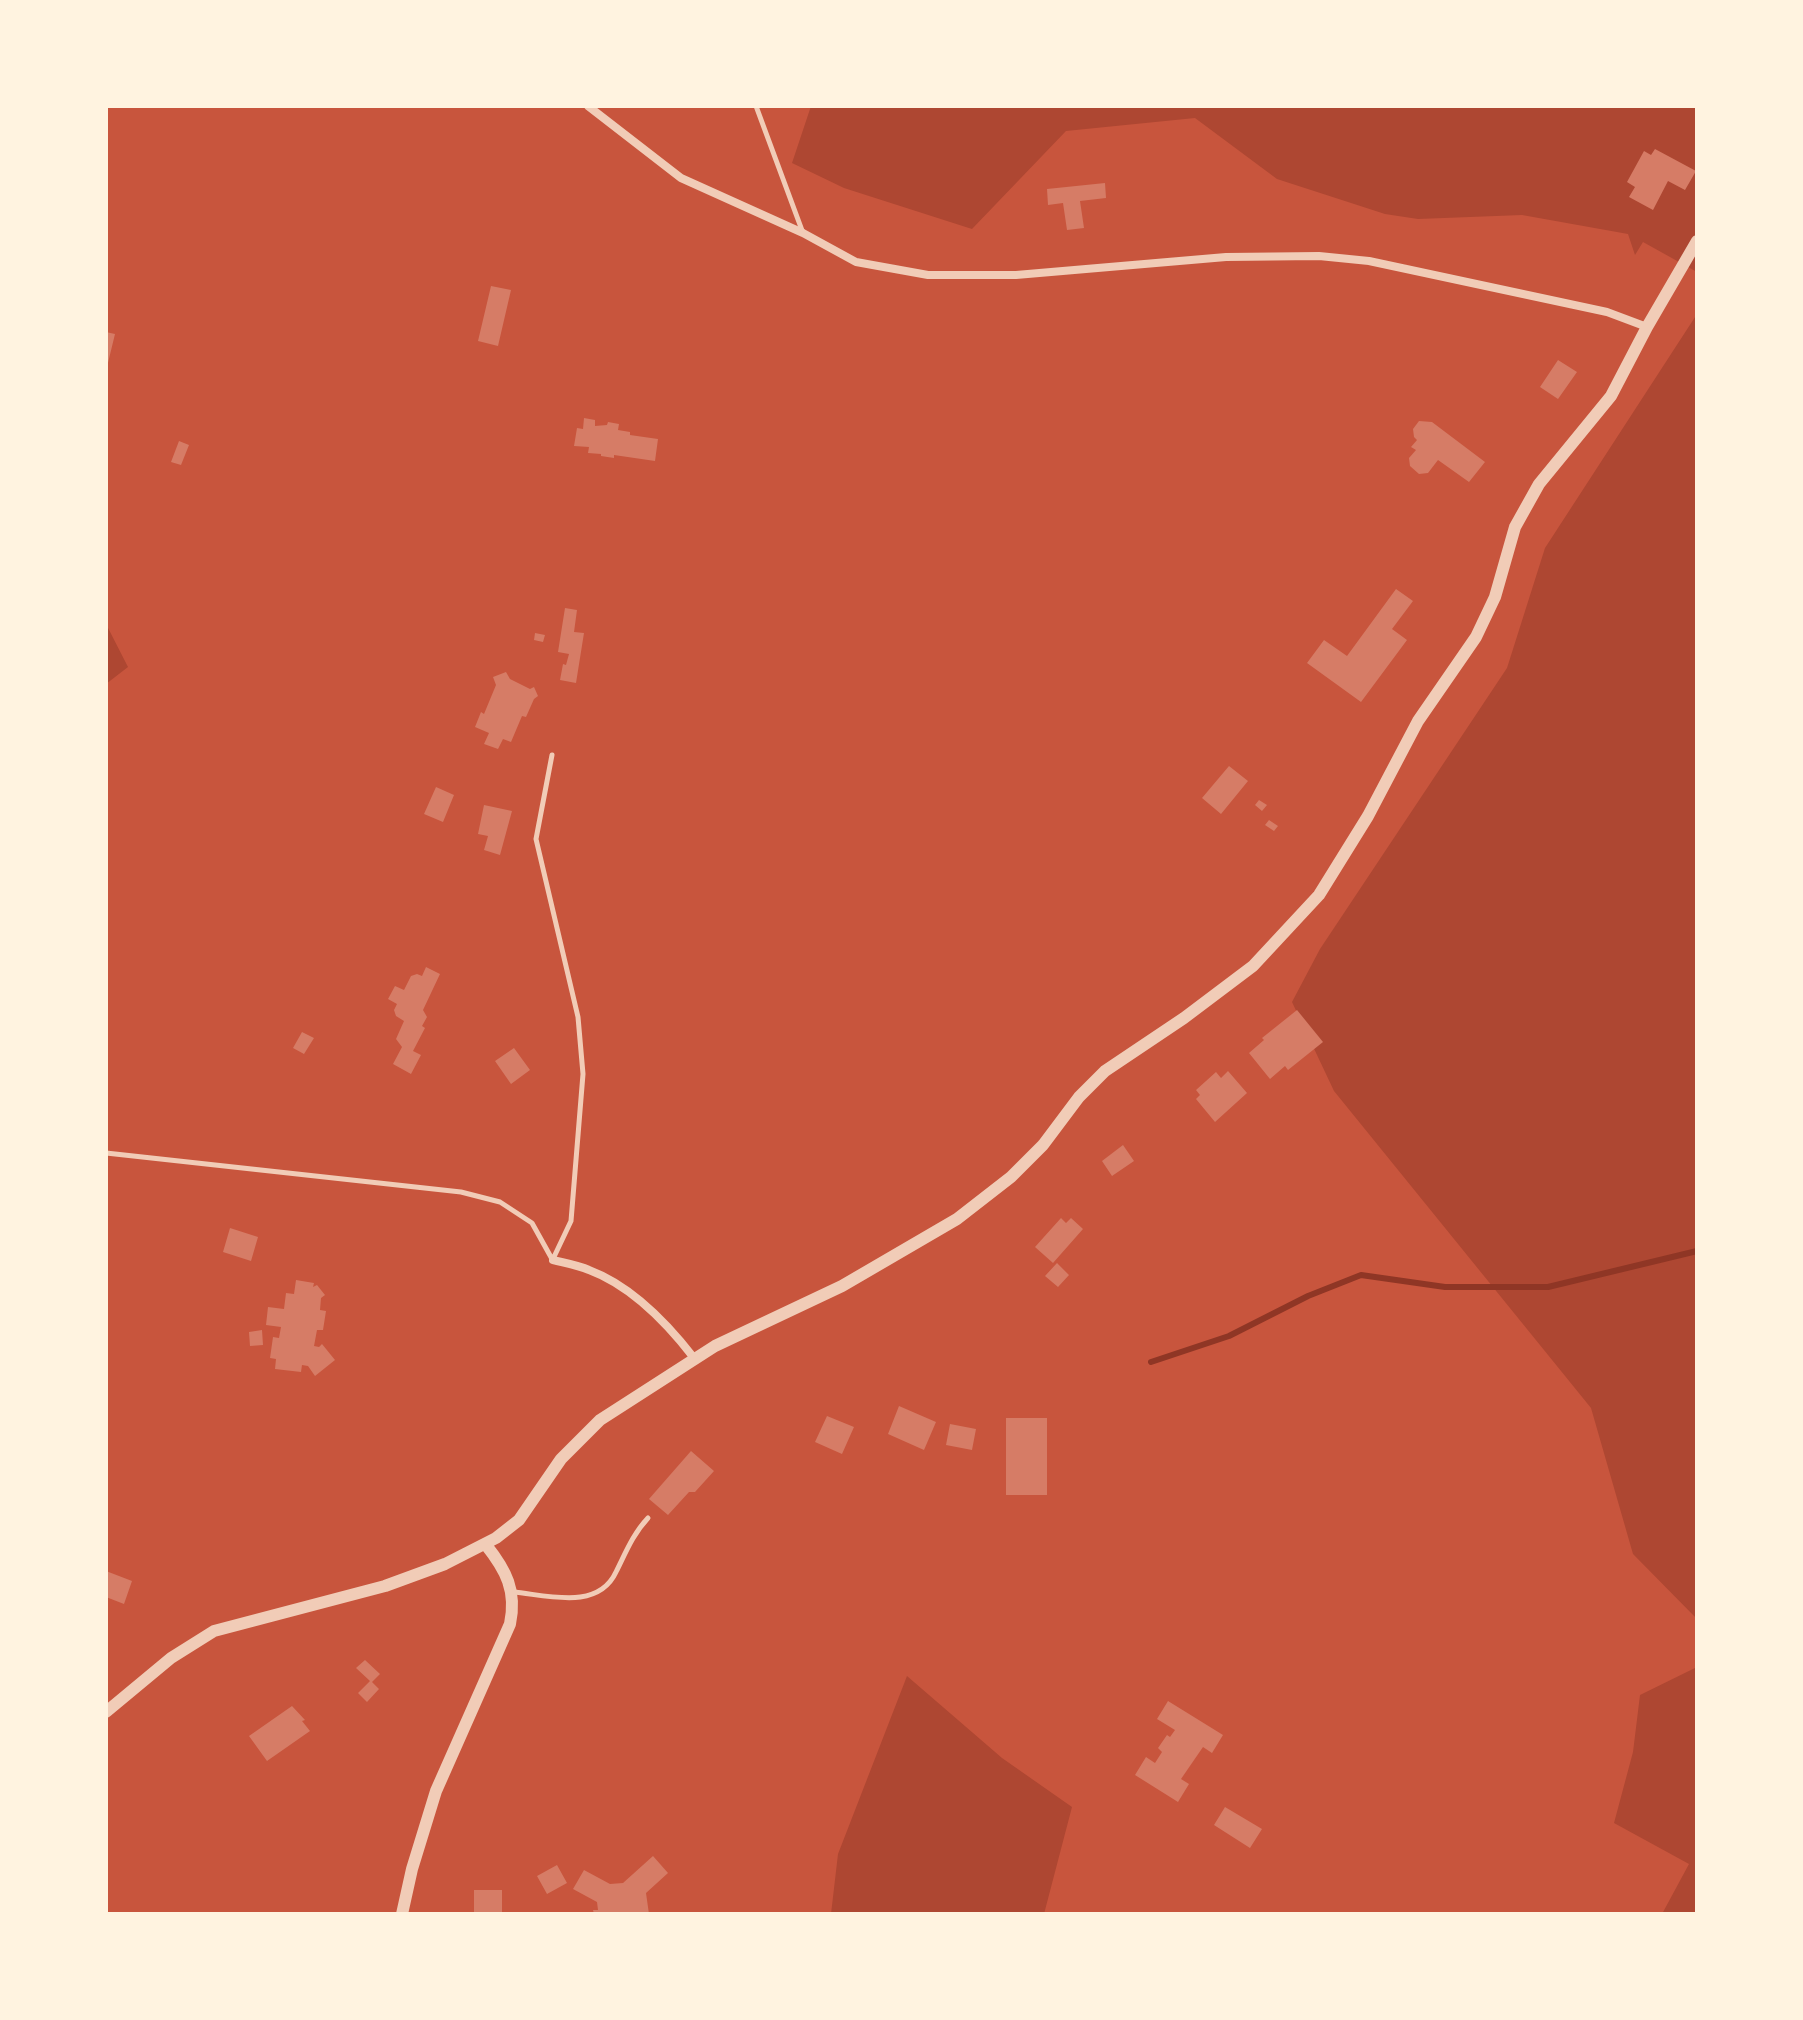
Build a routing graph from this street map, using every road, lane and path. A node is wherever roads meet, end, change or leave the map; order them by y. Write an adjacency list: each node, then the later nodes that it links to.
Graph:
1 (588, 106): 3 (street)
2 (756, 106): 3 (lane)
3 (803, 233): 5 (street)
4 (1697, 241): 5 (street)
5 (1647, 327): 9 (street)
6 (552, 755): 8 (lane)
7 (106, 1153): 8 (lane)
8 (553, 1260): 9 (street)
9 (694, 1358): 11 (street)
10 (648, 1518): 12 (lane)
11 (486, 1545): 12 (street); 13 (street)
12 (512, 1592): 14 (street)
13 (106, 1712)
14 (402, 1914)

